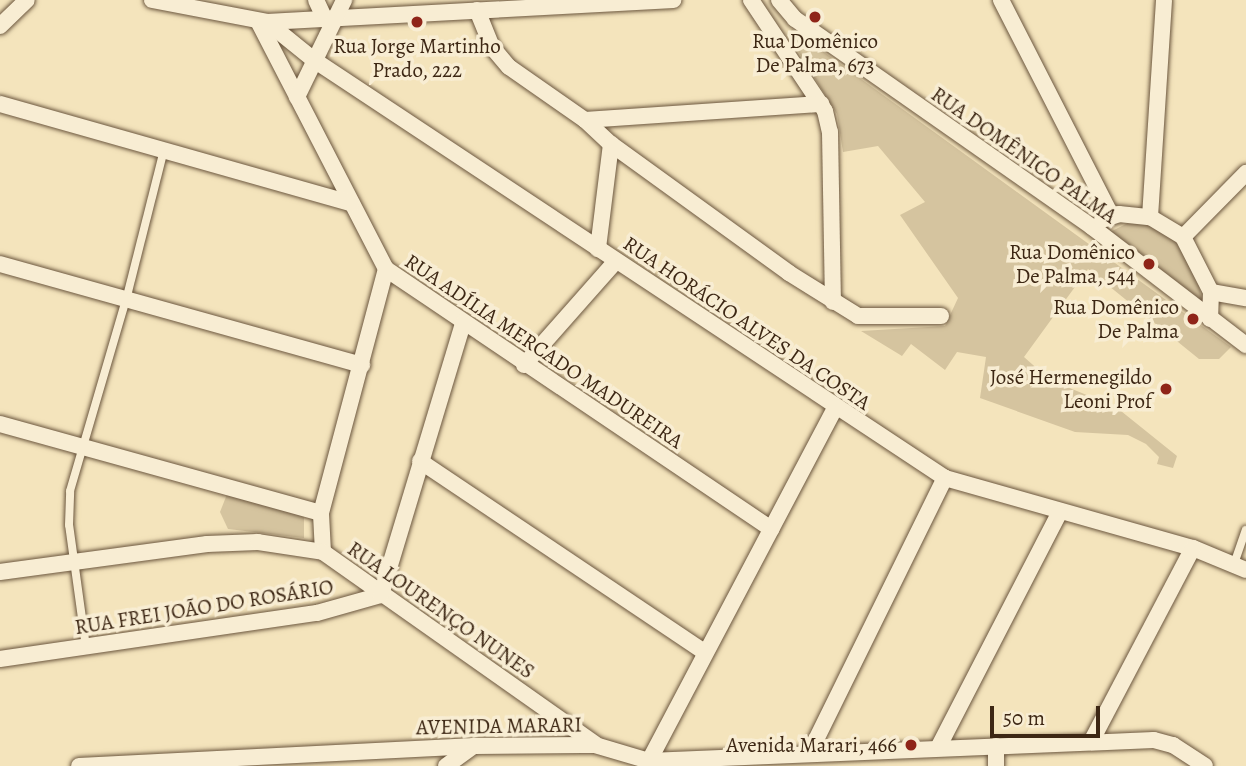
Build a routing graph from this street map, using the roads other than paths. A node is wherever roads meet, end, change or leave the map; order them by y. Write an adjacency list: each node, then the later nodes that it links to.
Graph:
1 (152, 0): 12 (street)
2 (316, 0): 11 (street)
3 (344, 0): 11 (street)
4 (673, 0): 10 (street)
5 (751, 0): 17 (street)
6 (779, 0): 25 (street, RUA DOMÊNICO PALMA)
7 (1001, 0): 23 (street)
8 (1164, 0): 24 (street)
9 (18, 3): 13 (street)
10 (477, 10): 11 (street); 18 (street)
11 (329, 19): 12 (street); 14 (street)
12 (263, 21): 14 (street, RUA HORÁCIO ALVES DA COSTA); 15 (street, RUA ADÍLIA MERCADO MADUREIRA)
13 (0, 26)
14 (314, 60): 15 (street); 27 (street, RUA HORÁCIO ALVES DA COSTA)
15 (297, 97): 22 (street, RUA ADÍLIA MERCADO MADUREIRA)
16 (0, 104): 20 (street)
17 (821, 104): 18 (street); 34 (street)
18 (585, 120): 19 (street)
19 (611, 144): 27 (street); 34 (street)
20 (164, 150): 22 (street); 33 (lane)
21 (1246, 173): 26 (street)
22 (351, 203): 30 (street, RUA ADÍLIA MERCADO MADUREIRA)
23 (1111, 215): 24 (street); 25 (street)
24 (1150, 217): 26 (street)
25 (1092, 227): 36 (street, RUA DOMÊNICO PALMA)
26 (1183, 237): 31 (street)
27 (598, 249): 28 (street, RUA HORÁCIO ALVES DA COSTA)
28 (616, 261): 40 (street); 41 (street, RUA HORÁCIO ALVES DA COSTA)
29 (0, 264): 33 (street)
30 (387, 269): 37 (street, RUA ADÍLIA MERCADO MADUREIRA); 39 (street)
31 (1211, 292): 32 (street); 36 (street)
32 (1246, 298)
33 (126, 300): 39 (street); 43 (lane)
34 (834, 302): 35 (street)
35 (941, 316)
36 (1210, 319): 38 (street, RUA DOMÊNICO PALMA)
37 (463, 323): 40 (street, RUA ADÍLIA MERCADO MADUREIRA); 44 (street)
38 (1246, 345)
39 (362, 365): 47 (street)
40 (524, 365): 48 (street, RUA ADÍLIA MERCADO MADUREIRA)
41 (835, 408): 45 (street, RUA HORÁCIO ALVES DA COSTA); 48 (street)
42 (0, 424): 43 (street)
43 (82, 448): 47 (street); 52 (lane)
44 (420, 461): 55 (street); 57 (street)
45 (945, 478): 46 (street, RUA HORÁCIO ALVES DA COSTA); 64 (street)
46 (1060, 512): 50 (street, RUA HORÁCIO ALVES DA COSTA); 63 (street)
47 (321, 513): 51 (street)
48 (771, 529): 57 (street)
49 (1246, 530): 53 (lane)
50 (1193, 548): 53 (street, RUA HORÁCIO ALVES DA COSTA); 59 (street)
51 (323, 552): 52 (street, RUA LOURENÇO NUNES); 55 (street, RUA LOURENÇO NUNES)
52 (74, 563): 54 (street, RUA LOURENÇO NUNES); 56 (lane)
53 (1240, 567)
54 (0, 572)
55 (381, 595): 56 (street, RUA FREI JOÃO DO ROSÁRIO); 60 (street, RUA LOURENÇO NUNES)
56 (86, 647): 58 (street, RUA FREI JOÃO DO ROSÁRIO)
57 (704, 652): 66 (street)
58 (0, 659)
59 (1091, 742): 62 (street, AVENIDA MARARI); 70 (street, AVENIDA MARARI)
60 (595, 745): 61 (street, AVENIDA MARARI); 65 (street, AVENIDA MARARI)
61 (474, 746): 67 (street, AVENIDA MARARI); 68 (street)
62 (996, 746): 63 (street, AVENIDA MARARI); 69 (street)
63 (938, 748): 64 (street, AVENIDA MARARI)
64 (809, 754): 66 (street, AVENIDA MARARI)
65 (622, 761): 66 (street, AVENIDA MARARI)
66 (649, 761)
67 (79, 766)
68 (446, 766)
69 (996, 766)
70 (1205, 766)

